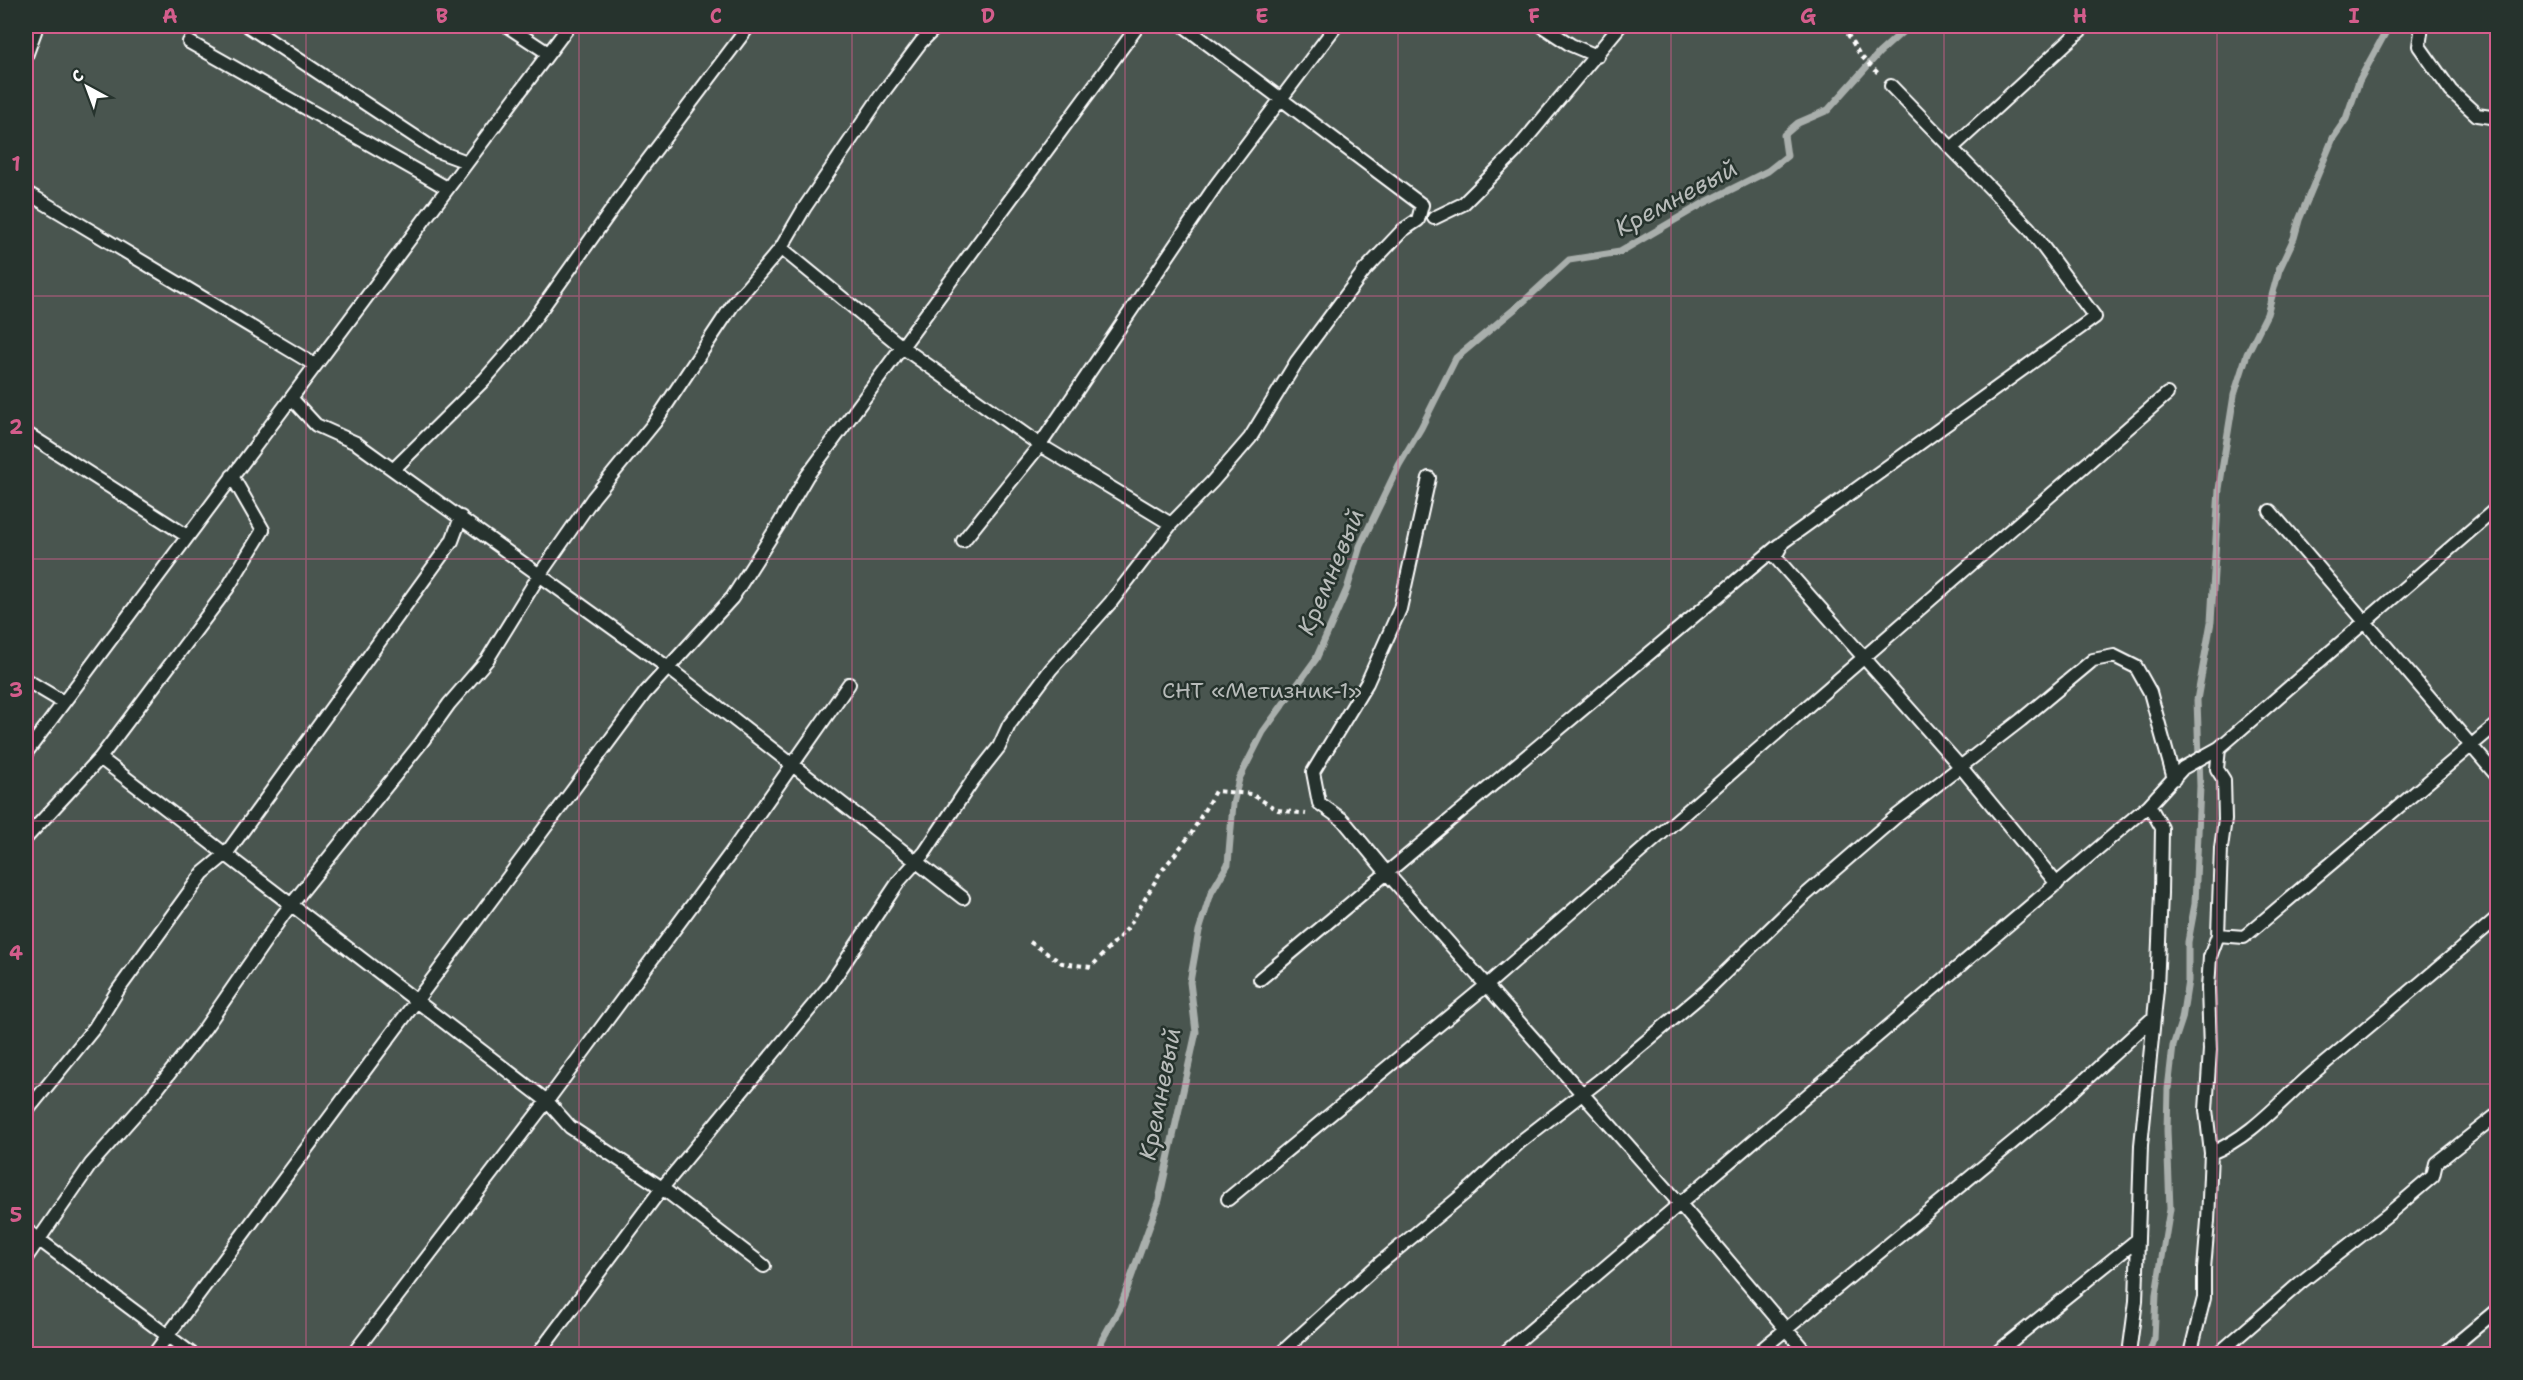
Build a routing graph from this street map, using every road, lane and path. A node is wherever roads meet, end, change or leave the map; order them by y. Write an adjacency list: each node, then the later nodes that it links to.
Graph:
1 (37, 26): 17 (lane)
2 (248, 26): 23 (lane)
3 (507, 26): 16 (lane)
4 (569, 26): 16 (lane)
5 (749, 26): 34 (lane)
6 (938, 26): 27 (lane)
7 (1137, 26): 28 (lane)
8 (1184, 26): 20 (lane)
9 (1336, 26): 20 (lane)
10 (1542, 26): 18 (lane)
11 (1620, 26): 18 (lane)
12 (1843, 26): 19 (path)
13 (2085, 26): 22 (lane)
14 (2422, 26): 21 (lane)
15 (189, 42): 24 (lane)
16 (548, 53): 23 (lane)
17 (26, 56)
18 (1597, 56): 26 (lane)
19 (1891, 86): 22 (lane)
20 (1281, 100): 33 (lane); 40 (lane)
21 (2498, 118)
22 (1953, 147): 43 (lane)
23 (466, 162): 24 (lane)
24 (447, 188): 29 (lane)
25 (26, 192): 29 (lane)
26 (1434, 218)
27 (781, 248): 28 (lane); 44 (lane)
28 (902, 347): 33 (lane); 47 (lane)
29 (315, 365): 31 (lane)
30 (2167, 394): 46 (lane)
31 (291, 398): 34 (lane); 35 (lane)
32 (26, 433): 41 (lane)
33 (1040, 446): 40 (lane); 42 (lane)
34 (394, 469): 39 (lane)
35 (232, 476): 41 (lane); 55 (lane)
36 (1429, 478): 65 (lane)
37 (2498, 507): 45 (lane)
38 (2270, 511): 45 (lane)
39 (460, 517): 44 (lane); 63 (lane)
40 (1171, 524): 64 (lane)
41 (187, 536): 50 (lane)
42 (963, 542)
43 (1783, 542): 46 (lane); 65 (lane)
44 (540, 574): 47 (lane); 68 (lane)
45 (2365, 622): 52 (lane); 53 (lane)
46 (1863, 656): 57 (lane); 73 (lane)
47 (668, 667): 56 (lane); 74 (lane)
48 (26, 680): 50 (lane)
49 (849, 684): 56 (lane)
50 (63, 702): 54 (lane)
51 (2498, 723): 52 (lane)
52 (2470, 746): 58 (lane); 70 (lane)
53 (2219, 748): 59 (lane); 70 (lane)
54 (26, 753)
55 (100, 758): 62 (lane); 63 (lane)
56 (793, 764): 64 (lane); 77 (lane)
57 (1960, 767): 59 (lane); 66 (lane); 76 (lane)
58 (2498, 777)
59 (2174, 779): 60 (lane)
60 (2149, 805): 66 (lane); 75 (lane)
61 (1307, 814): 71 (path)
62 (26, 838)
63 (226, 854): 68 (lane); 78 (lane)
64 (918, 861): 67 (lane); 81 (lane)
65 (1386, 872): 72 (lane); 73 (lane)
66 (2057, 884): 83 (lane)
67 (963, 898)
68 (291, 906): 74 (lane); 85 (lane)
69 (2498, 917): 80 (lane)
70 (2218, 935): 80 (lane)
71 (1030, 942)
72 (1260, 979)
73 (1487, 985): 76 (lane); 82 (lane)
74 (416, 1003): 77 (lane); 91 (lane)
75 (2153, 1018): 86 (lane); 90 (lane)
76 (1583, 1093): 83 (lane); 96 (lane)
77 (547, 1101): 81 (lane); 94 (lane)
78 (26, 1112)
79 (2498, 1114): 103 (lane)
80 (2211, 1153): 102 (lane)
81 (662, 1188): 88 (lane); 95 (lane)
82 (1228, 1199)
83 (1680, 1204): 90 (lane); 97 (lane)
84 (26, 1230): 85 (lane)
85 (39, 1239): 87 (lane); 91 (lane)
86 (2137, 1240): 100 (lane); 101 (lane)
87 (26, 1258)
88 (764, 1266)
89 (2498, 1309): 104 (lane)
90 (1786, 1329): 98 (lane); 99 (lane)
91 (168, 1336): 92 (lane); 93 (lane)
92 (154, 1354)
93 (192, 1354)
94 (353, 1354)
95 (538, 1354)
96 (1280, 1354)
97 (1503, 1354)
98 (1756, 1354)
99 (1807, 1354)
100 (1995, 1354)
101 (2129, 1354)
102 (2190, 1354)
103 (2218, 1354)
104 (2444, 1354)

